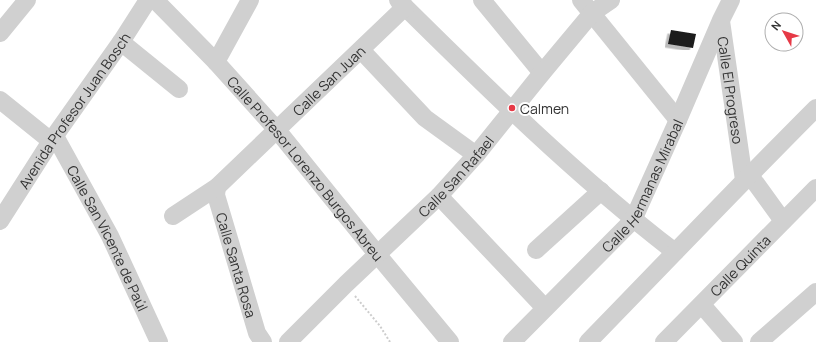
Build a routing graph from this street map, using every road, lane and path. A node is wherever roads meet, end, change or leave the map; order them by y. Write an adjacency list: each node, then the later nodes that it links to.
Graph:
1 (148, 0): 13 (street, Avenida Profesor Juan Bosch)
2 (155, 0): 15 (street, Calle Profesor Lorenzo Burgos Abreu)
3 (250, 0): 15 (street)
4 (482, 0): 16 (street)
5 (611, 0): 10 (street, Calle San Rafael)
6 (720, 0): 11 (street, Calle El Progreso)
7 (731, 0): 11 (street, Calle Hermanas Mirabal)
8 (19, 3): 12 (street)
9 (401, 4): 14 (street, Calle San Juan); 20 (street)
10 (586, 6): 16 (street, Calle San Rafael); 21 (street)
11 (721, 20): 21 (street, Calle Hermanas Mirabal); 25 (street, Calle El Progreso)
12 (0, 34)
13 (121, 42): 17 (street); 23 (street, Avenida Profesor Juan Bosch)
14 (361, 50): 22 (street, Calle San Juan); 24 (street)
15 (216, 62): 22 (street, Calle Profesor Lorenzo Burgos Abreu)
16 (542, 73): 20 (street, Calle San Rafael)
17 (178, 89)
18 (0, 100): 23 (street)
19 (816, 108): 25 (street)
20 (512, 111): 24 (street, Calle San Rafael); 28 (street)
21 (678, 120): 31 (street, Calle Hermanas Mirabal)
22 (277, 130): 26 (street, Calle San Juan); 36 (street, Calle Profesor Lorenzo Burgos Abreu)
23 (53, 138): 32 (street, Avenida Profesor Juan Bosch); 41 (street, Calle San Vicente de Paúl)
24 (476, 155): 29 (street, Calle San Rafael)
25 (746, 177): 33 (street); 35 (street)
26 (217, 187): 30 (street, Calle San Juan); 42 (street, Calle Santa Rosa)
27 (816, 188): 33 (street, Calle Quinta)
28 (601, 191): 31 (street); 34 (street)
29 (438, 196): 36 (street, Calle San Rafael); 40 (street)
30 (173, 216)
31 (633, 220): 35 (street); 40 (street, Calle Hermanas Mirabal)
32 (0, 221)
33 (783, 221): 39 (street, Calle Quinta)
34 (536, 250)
35 (675, 252): 47 (street)
36 (377, 254): 37 (street, Calle San Rafael); 45 (street, Calle Profesor Lorenzo Burgos Abreu)
37 (346, 284): 43 (street, Calle San Rafael); 44 (path)
38 (816, 292): 50 (street)
39 (702, 305): 48 (street, Calle Quinta); 49 (street)
40 (545, 308): 46 (street, Calle Hermanas Mirabal)
41 (159, 342)
42 (263, 342)
43 (288, 342)
44 (390, 342)
45 (450, 342)
46 (512, 342)
47 (588, 342)
48 (664, 342)
49 (734, 342)
50 (759, 342)

